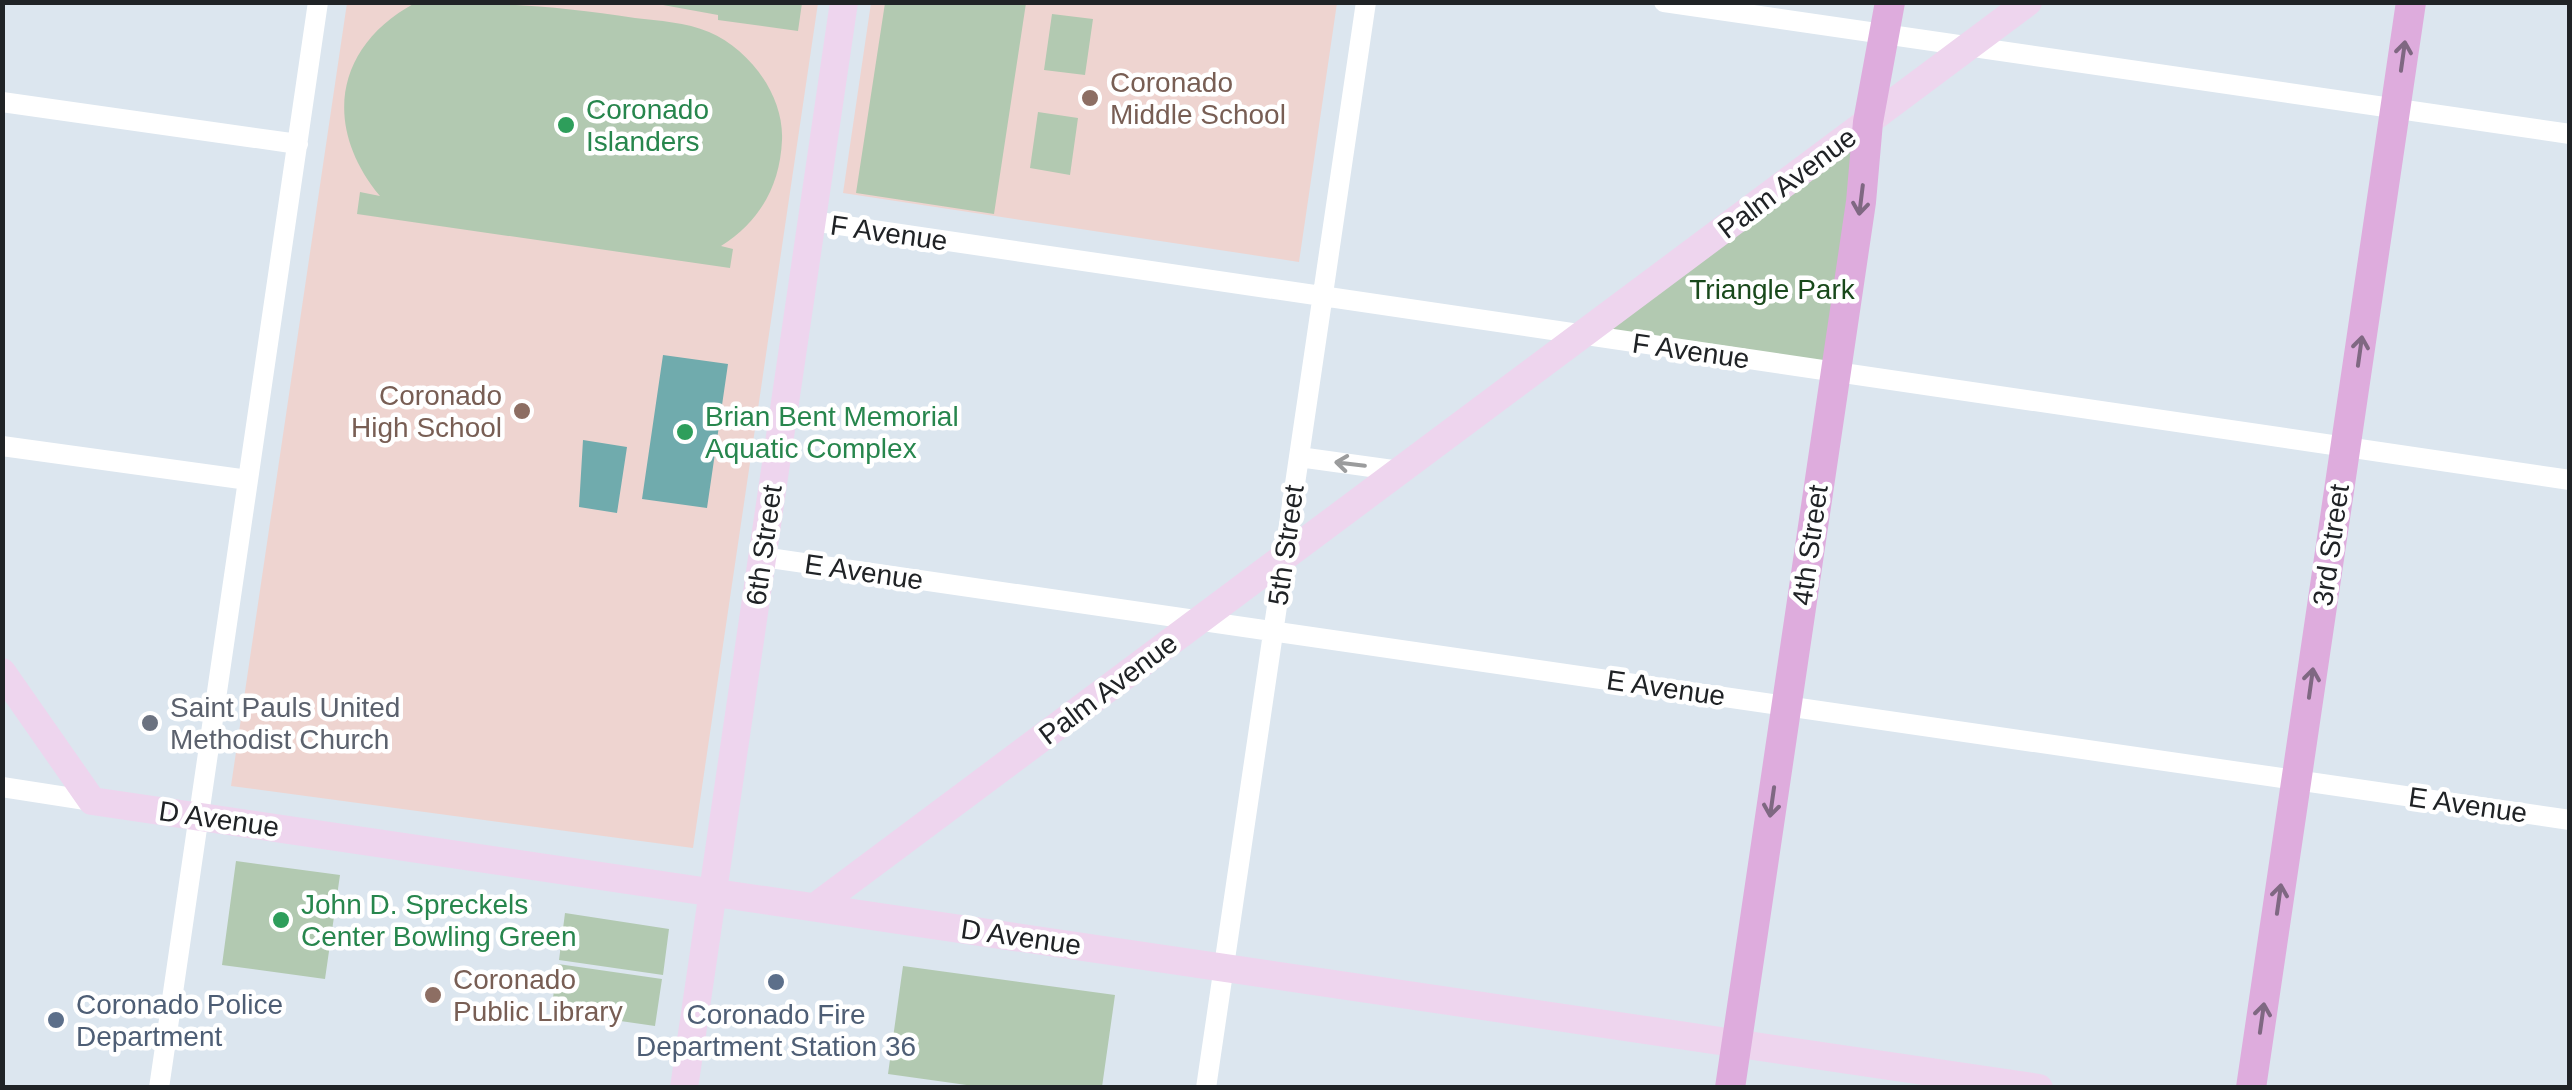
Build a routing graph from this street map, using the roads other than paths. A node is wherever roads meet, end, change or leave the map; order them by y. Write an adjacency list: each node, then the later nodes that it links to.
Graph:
1 (318, 2): 14 (street)
2 (844, 2): 15 (street, 6th Street)
3 (1366, 2): 16 (street, 5th Street)
4 (1664, 2): 8 (street)
5 (1890, 2): 8 (main road, 4th Street)
6 (2028, 2): 9 (street, Palm Avenue)
7 (2411, 2): 11 (main road, 3rd Street, one-way to 7)
8 (1886, 34): 9 (street); 12 (main road, 4th Street)
9 (1966, 46): 11 (street); 12 (street, Palm Avenue)
10 (2, 102): 14 (street)
11 (2396, 109): 13 (street); 20 (main road, 3rd Street, one-way to 11)
12 (1868, 122): 17 (street, Palm Avenue); 18 (main road, 4th Street, one-way to 18)
13 (2570, 134)
14 (298, 144): 23 (street)
15 (812, 222): 16 (street, F Avenue); 25 (street, 6th Street)
16 (1323, 297): 17 (street, F Avenue); 21 (street, 5th Street)
17 (1585, 335): 18 (street, F Avenue); 22 (street, Palm Avenue)
18 (1836, 372): 20 (street, F Avenue); 30 (main road, 4th Street)
19 (2, 446): 23 (street)
20 (2346, 447): 24 (street, F Avenue); 31 (main road, 3rd Street, one-way to 20)
21 (1299, 458): 22 (street, one-way to 21); 26 (street, 5th Street)
22 (1400, 471): 26 (street, Palm Avenue)
23 (248, 480): 34 (street)
24 (2570, 480)
25 (762, 557): 27 (street, E Avenue); 36 (street, 6th Street)
26 (1284, 557): 27 (street, Palm Avenue); 28 (street, 5th Street)
27 (1200, 620): 28 (street, E Avenue); 37 (street, Palm Avenue)
28 (1274, 631): 30 (street, E Avenue); 38 (street, 5th Street)
29 (2, 672): 33 (street)
30 (1786, 706): 31 (street, E Avenue); 39 (main road, 4th Street, one-way to 39)
31 (2296, 780): 35 (street, E Avenue); 45 (main road, 3rd Street, one-way to 31)
32 (2, 788): 33 (street, D Avenue)
33 (92, 800): 34 (street, D Avenue)
34 (199, 816): 36 (street, D Avenue); 40 (street)
35 (2570, 820)
36 (713, 892): 37 (street, D Avenue); 41 (street, 6th Street)
37 (815, 907): 38 (street, D Avenue)
38 (1224, 968): 39 (street, D Avenue); 42 (street, 5th Street)
39 (1737, 1043): 43 (main road, 4th Street); 44 (street, D Avenue)
40 (159, 1088)
41 (684, 1088)
42 (1206, 1088)
43 (1730, 1088)
44 (2039, 1088)
45 (2251, 1088)

